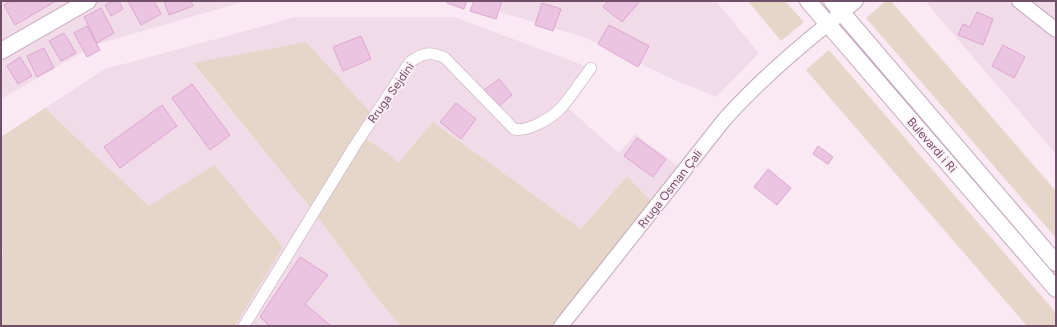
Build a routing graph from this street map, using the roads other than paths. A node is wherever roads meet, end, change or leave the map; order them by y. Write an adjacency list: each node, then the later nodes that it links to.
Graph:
1 (88, 1): 8 (main road)
2 (808, 1): 6 (main road, Bulevardi i Ri)
3 (856, 1): 5 (street, Rruga Osman Çali)
4 (1019, 1): 7 (street)
5 (837, 7): 6 (street, Rruga Osman Çali); 10 (main road, Bulevardi i Ri)
6 (828, 24): 11 (main road, Bulevardi i Ri); 13 (street, Rruga Osman Çali)
7 (1056, 30)
8 (1, 50)
9 (591, 68): 12 (street, Rruga Sejdini)
10 (1056, 263)
11 (1056, 289)
12 (244, 326)
13 (561, 326)

